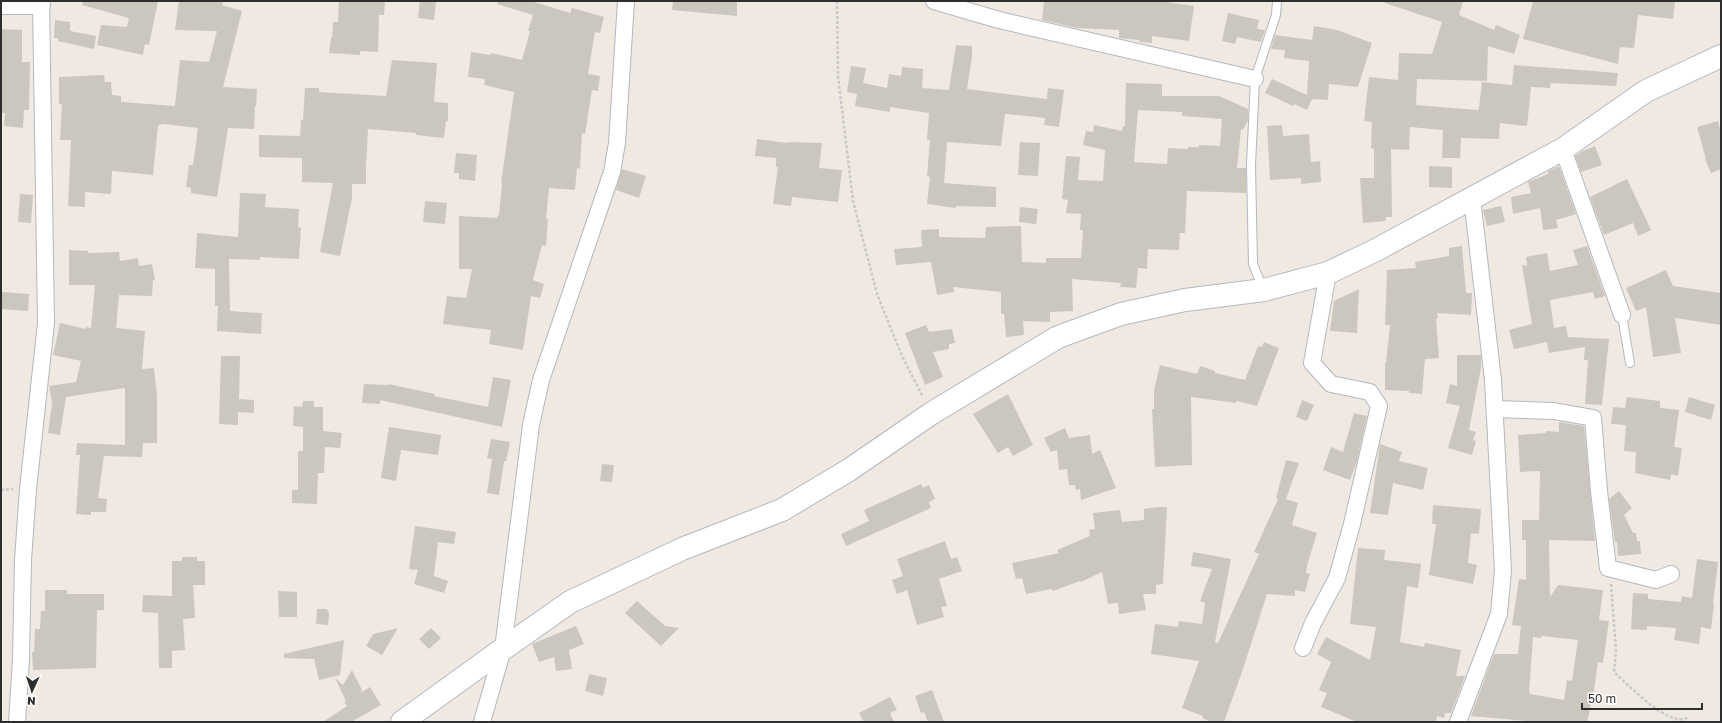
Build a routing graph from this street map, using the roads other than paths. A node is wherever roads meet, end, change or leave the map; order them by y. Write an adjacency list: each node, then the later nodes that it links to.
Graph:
1 (626, 1): 17 (street)
2 (934, 1): 7 (street)
3 (1277, 1): 7 (lane)
4 (41, 3): 5 (street); 18 (street)
5 (1, 6)
6 (1721, 56): 8 (street)
7 (1255, 79): 11 (lane)
8 (1563, 149): 9 (street); 12 (street)
9 (1472, 198): 10 (street); 14 (street)
10 (1328, 273): 11 (street); 16 (street)
11 (1264, 290): 17 (street)
12 (1622, 315): 13 (lane)
13 (1630, 363)
14 (1494, 409): 15 (street); 21 (street)
15 (1671, 574)
16 (1303, 648)
17 (503, 649): 19 (street); 20 (street)
18 (17, 722)
19 (402, 722)
20 (482, 722)
21 (1458, 722)

